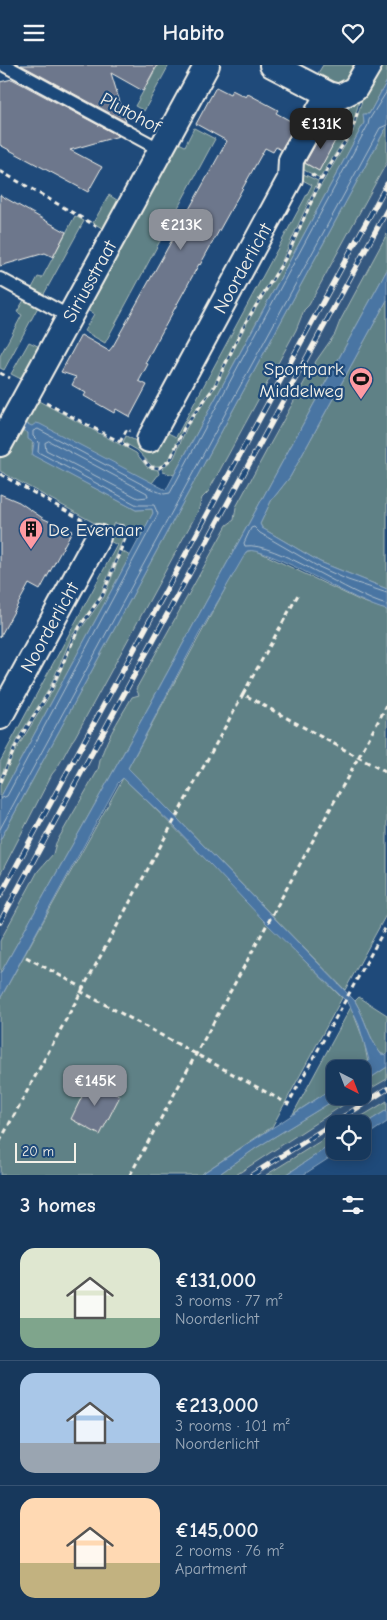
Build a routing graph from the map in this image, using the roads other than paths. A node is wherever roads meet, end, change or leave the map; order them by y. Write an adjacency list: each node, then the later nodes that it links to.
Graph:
1 (4, 65): 6 (lane, Plutohof)
2 (207, 65): 6 (street, Siriusstraat)
3 (272, 65): 5 (street)
4 (369, 65): 5 (street)
5 (328, 94): 9 (street, Noorderlicht)
6 (161, 150): 8 (street, Siriusstraat)
7 (0, 279): 8 (lane)
8 (70, 317): 10 (street, Siriusstraat)
9 (149, 440)
10 (0, 444)
11 (100, 530): 12 (street, Noorderlicht)
12 (0, 717)

